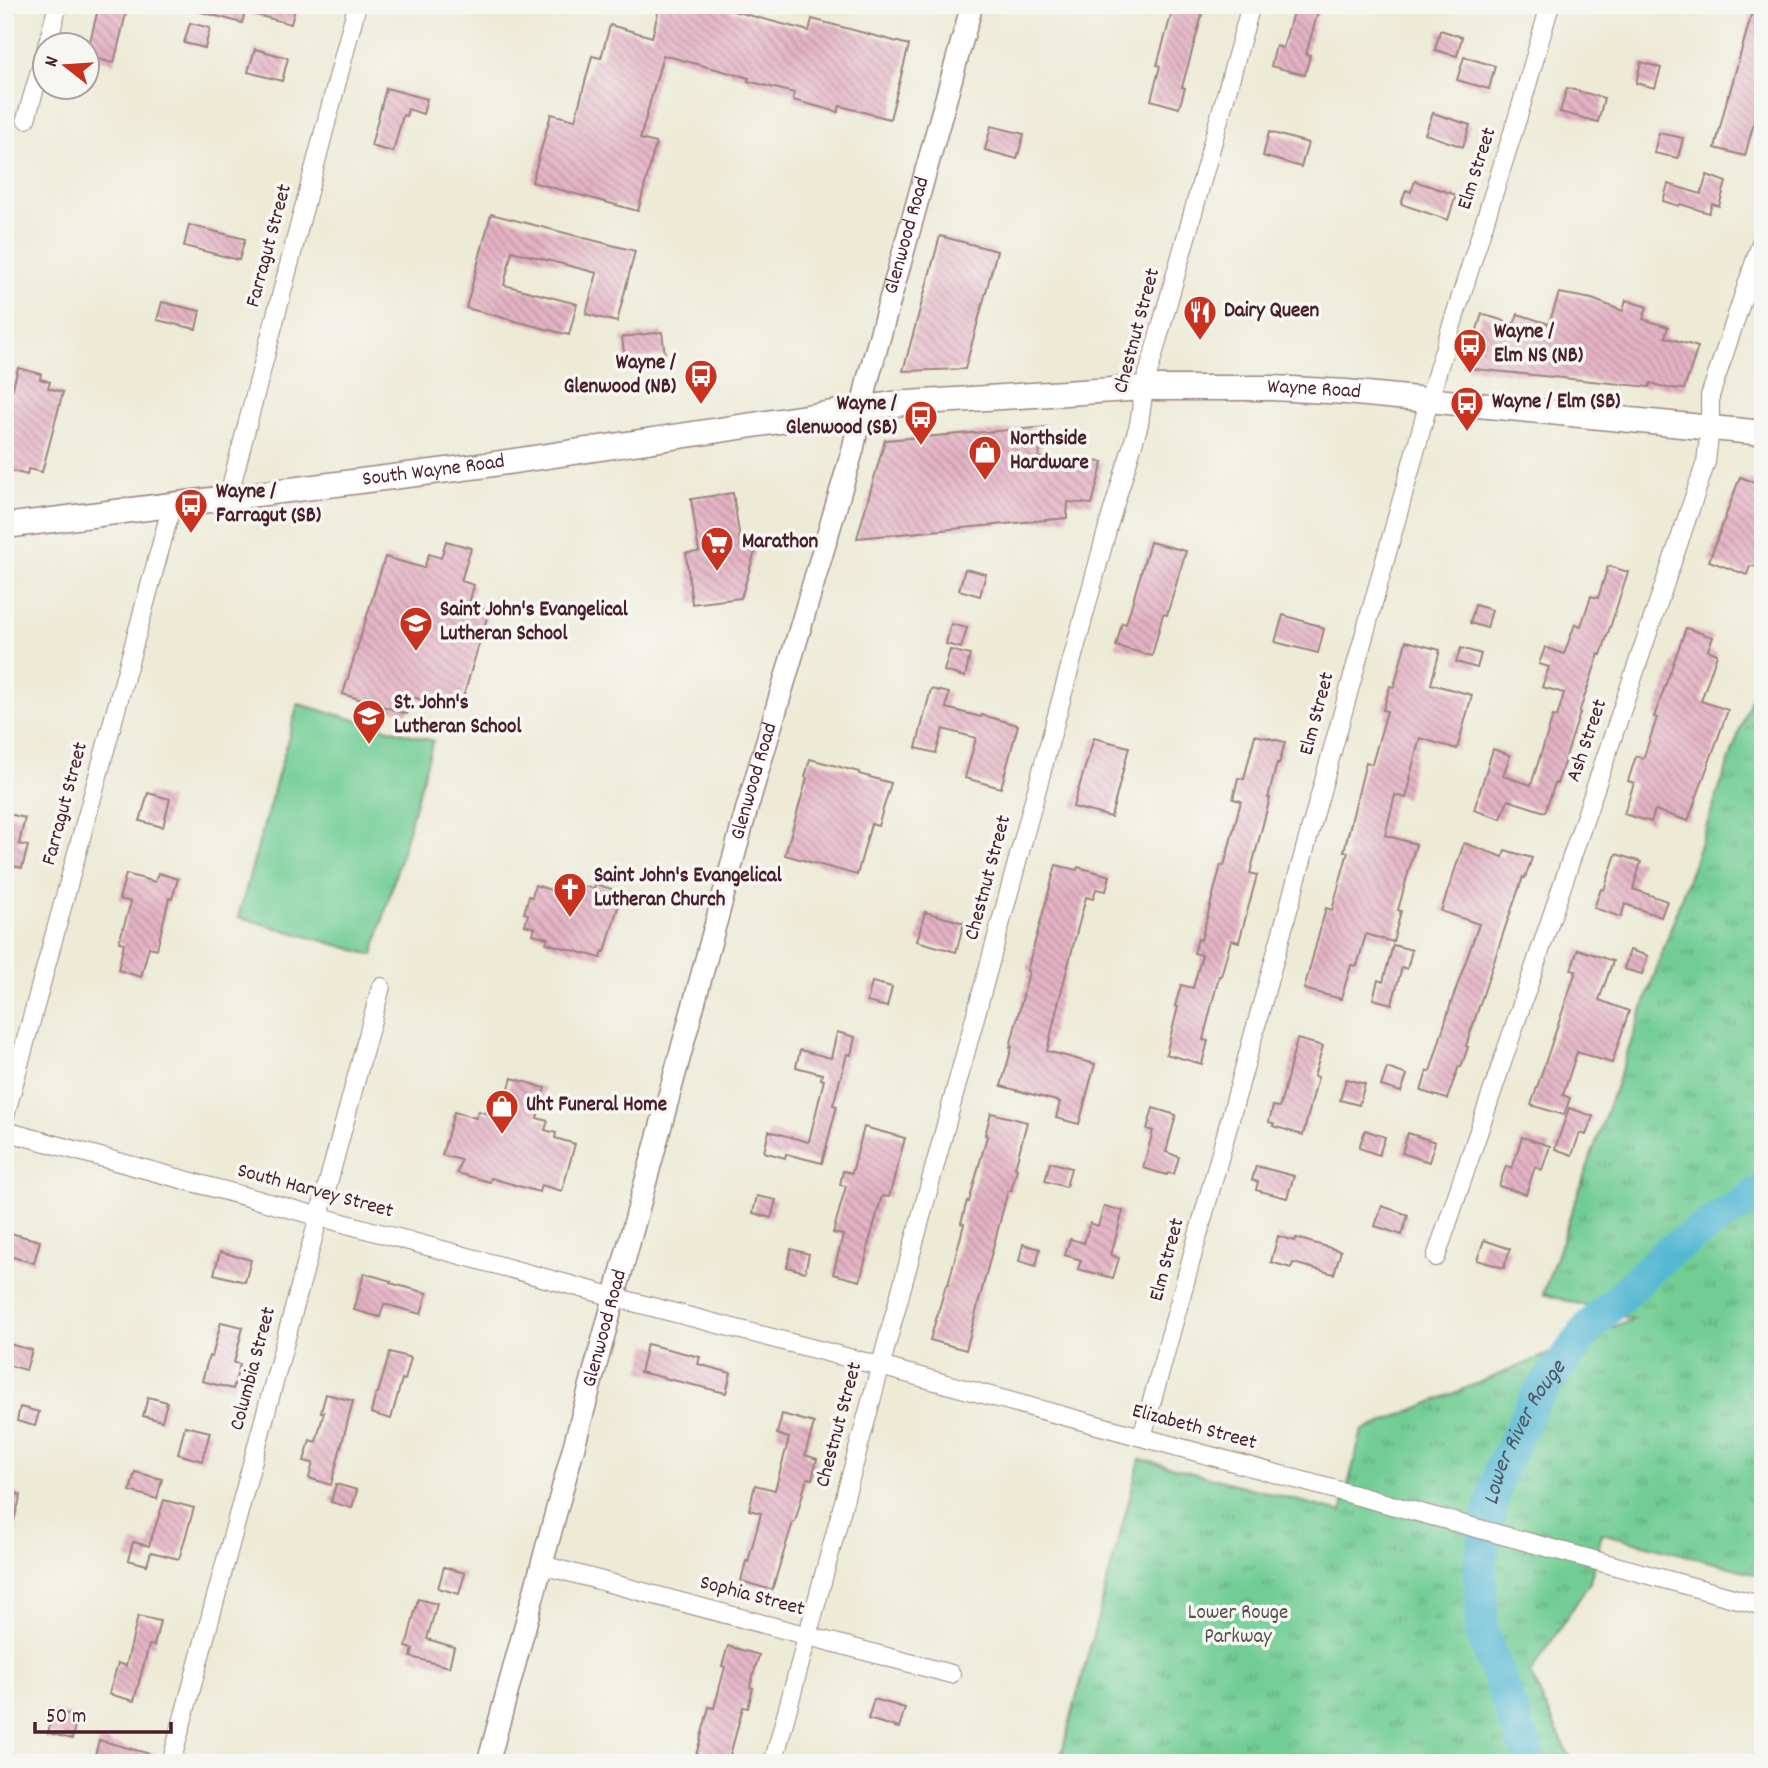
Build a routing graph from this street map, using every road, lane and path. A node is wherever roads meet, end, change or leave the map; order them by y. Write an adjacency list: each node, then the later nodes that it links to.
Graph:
1 (58, 5): 6 (street)
2 (357, 5): 15 (street, Farragut Street)
3 (972, 5): 12 (street, Glenwood Road)
4 (1251, 5): 10 (street, Chestnut Street)
5 (1550, 5): 11 (street, Elm Street)
6 (50, 32)
7 (32, 98): 8 (street)
8 (26, 119)
9 (1763, 237): 13 (street, Ash Street)
10 (1144, 388): 11 (main road, Wayne Road); 12 (main road, Wayne Road); 24 (street, Chestnut Street)
11 (1430, 400): 13 (main road, Wayne Road); 25 (street, Elm Street)
12 (862, 408): 15 (main road, South Wayne Road); 23 (street, Glenwood Road)
13 (1710, 428): 14 (main road, Wayne Road); 22 (street, Ash Street)
14 (1763, 433)
15 (228, 498): 16 (main road, South Wayne Road)
16 (172, 505): 17 (main road, South Wayne Road); 19 (street, Farragut Street)
17 (5, 526)
18 (381, 987): 21 (street, Columbia Street)
19 (5, 1115)
20 (5, 1131): 21 (street, South Harvey Street)
21 (318, 1216): 23 (street, South Harvey Street); 30 (street, Columbia Street)
22 (1436, 1257)
23 (613, 1297): 24 (street, Elizabeth Street); 26 (street, Glenwood Road)
24 (880, 1366): 25 (street, Elizabeth Street); 28 (street, Chestnut Street)
25 (1142, 1437): 27 (street, Elizabeth Street)
26 (542, 1565): 28 (street, Sophia Street); 31 (street, Glenwood Road)
27 (1763, 1606)
28 (807, 1636): 29 (street, Sophia Street); 32 (street, Chestnut Street)
29 (951, 1674)
30 (171, 1763)
31 (488, 1763)
32 (773, 1763)

